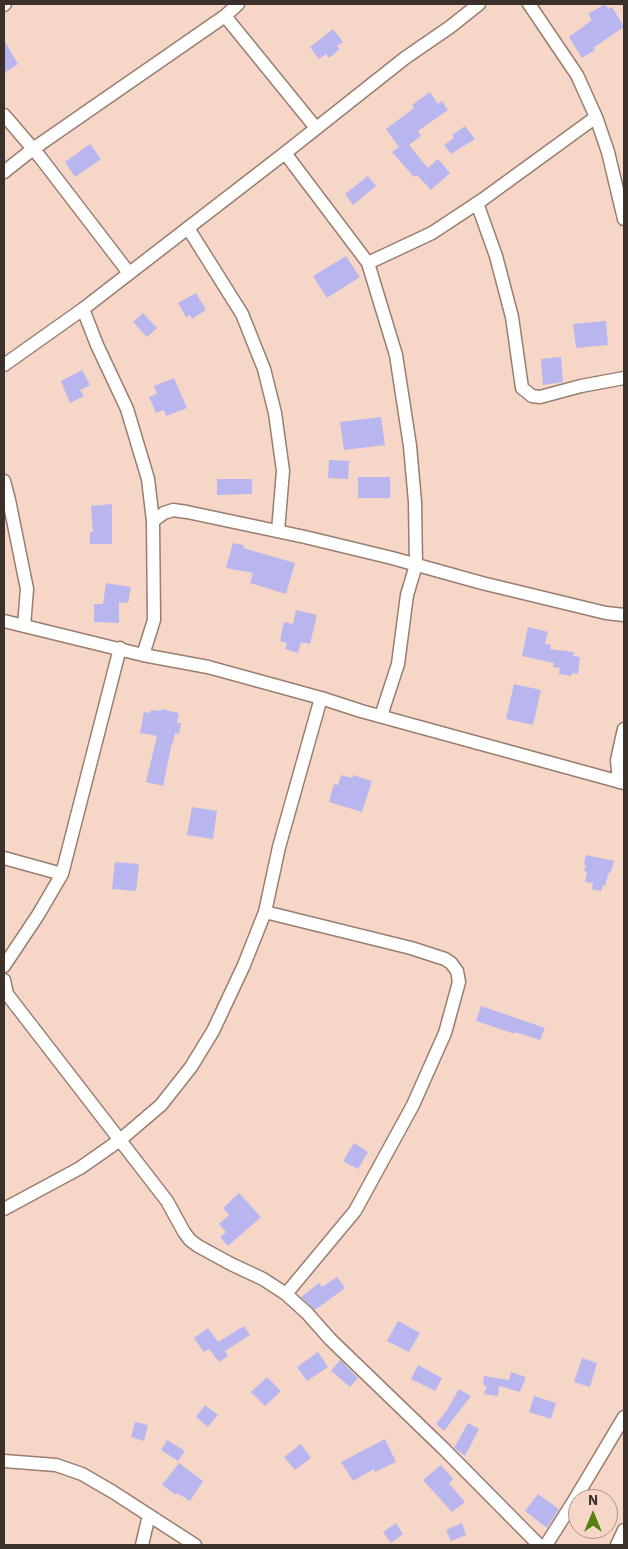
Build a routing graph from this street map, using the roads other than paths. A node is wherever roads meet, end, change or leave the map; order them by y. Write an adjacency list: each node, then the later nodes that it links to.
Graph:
1 (238, 4): 4 (street)
2 (479, 4): 7 (street)
3 (529, 4): 6 (street)
4 (225, 16): 7 (street); 8 (street)
5 (4, 115): 8 (street)
6 (596, 118): 11 (street); 12 (street)
7 (316, 128): 9 (street)
8 (33, 149): 10 (street); 15 (street)
9 (285, 153): 13 (street); 14 (street)
10 (4, 172)
11 (477, 203): 14 (street); 18 (street)
12 (624, 214)
13 (188, 228): 15 (street); 21 (street)
14 (368, 263): 22 (street)
15 (129, 273): 16 (street)
16 (83, 309): 17 (street); 20 (street)
17 (4, 365)
18 (624, 378)
19 (4, 481): 25 (street)
20 (153, 521): 21 (street); 27 (street)
21 (278, 532): 22 (street)
22 (416, 566): 23 (street); 29 (street)
23 (624, 616)
24 (4, 621): 25 (street)
25 (24, 626): 26 (street)
26 (120, 648): 27 (street); 33 (street)
27 (143, 655): 28 (street)
28 (321, 698): 29 (street); 34 (street)
29 (381, 716): 31 (street)
30 (624, 729): 31 (street)
31 (621, 782)
32 (4, 858): 33 (street)
33 (62, 874): 35 (street)
34 (264, 912): 37 (street); 39 (street)
35 (4, 969)
36 (4, 980): 37 (street)
37 (120, 1140): 38 (street); 39 (street)
38 (4, 1209)
39 (286, 1294): 46 (street)
40 (624, 1417): 47 (street)
41 (4, 1461): 42 (street)
42 (149, 1515): 44 (street); 45 (street)
43 (624, 1530): 48 (street)
44 (142, 1545)
45 (195, 1545)
46 (540, 1545)
47 (546, 1545)
48 (617, 1545)

